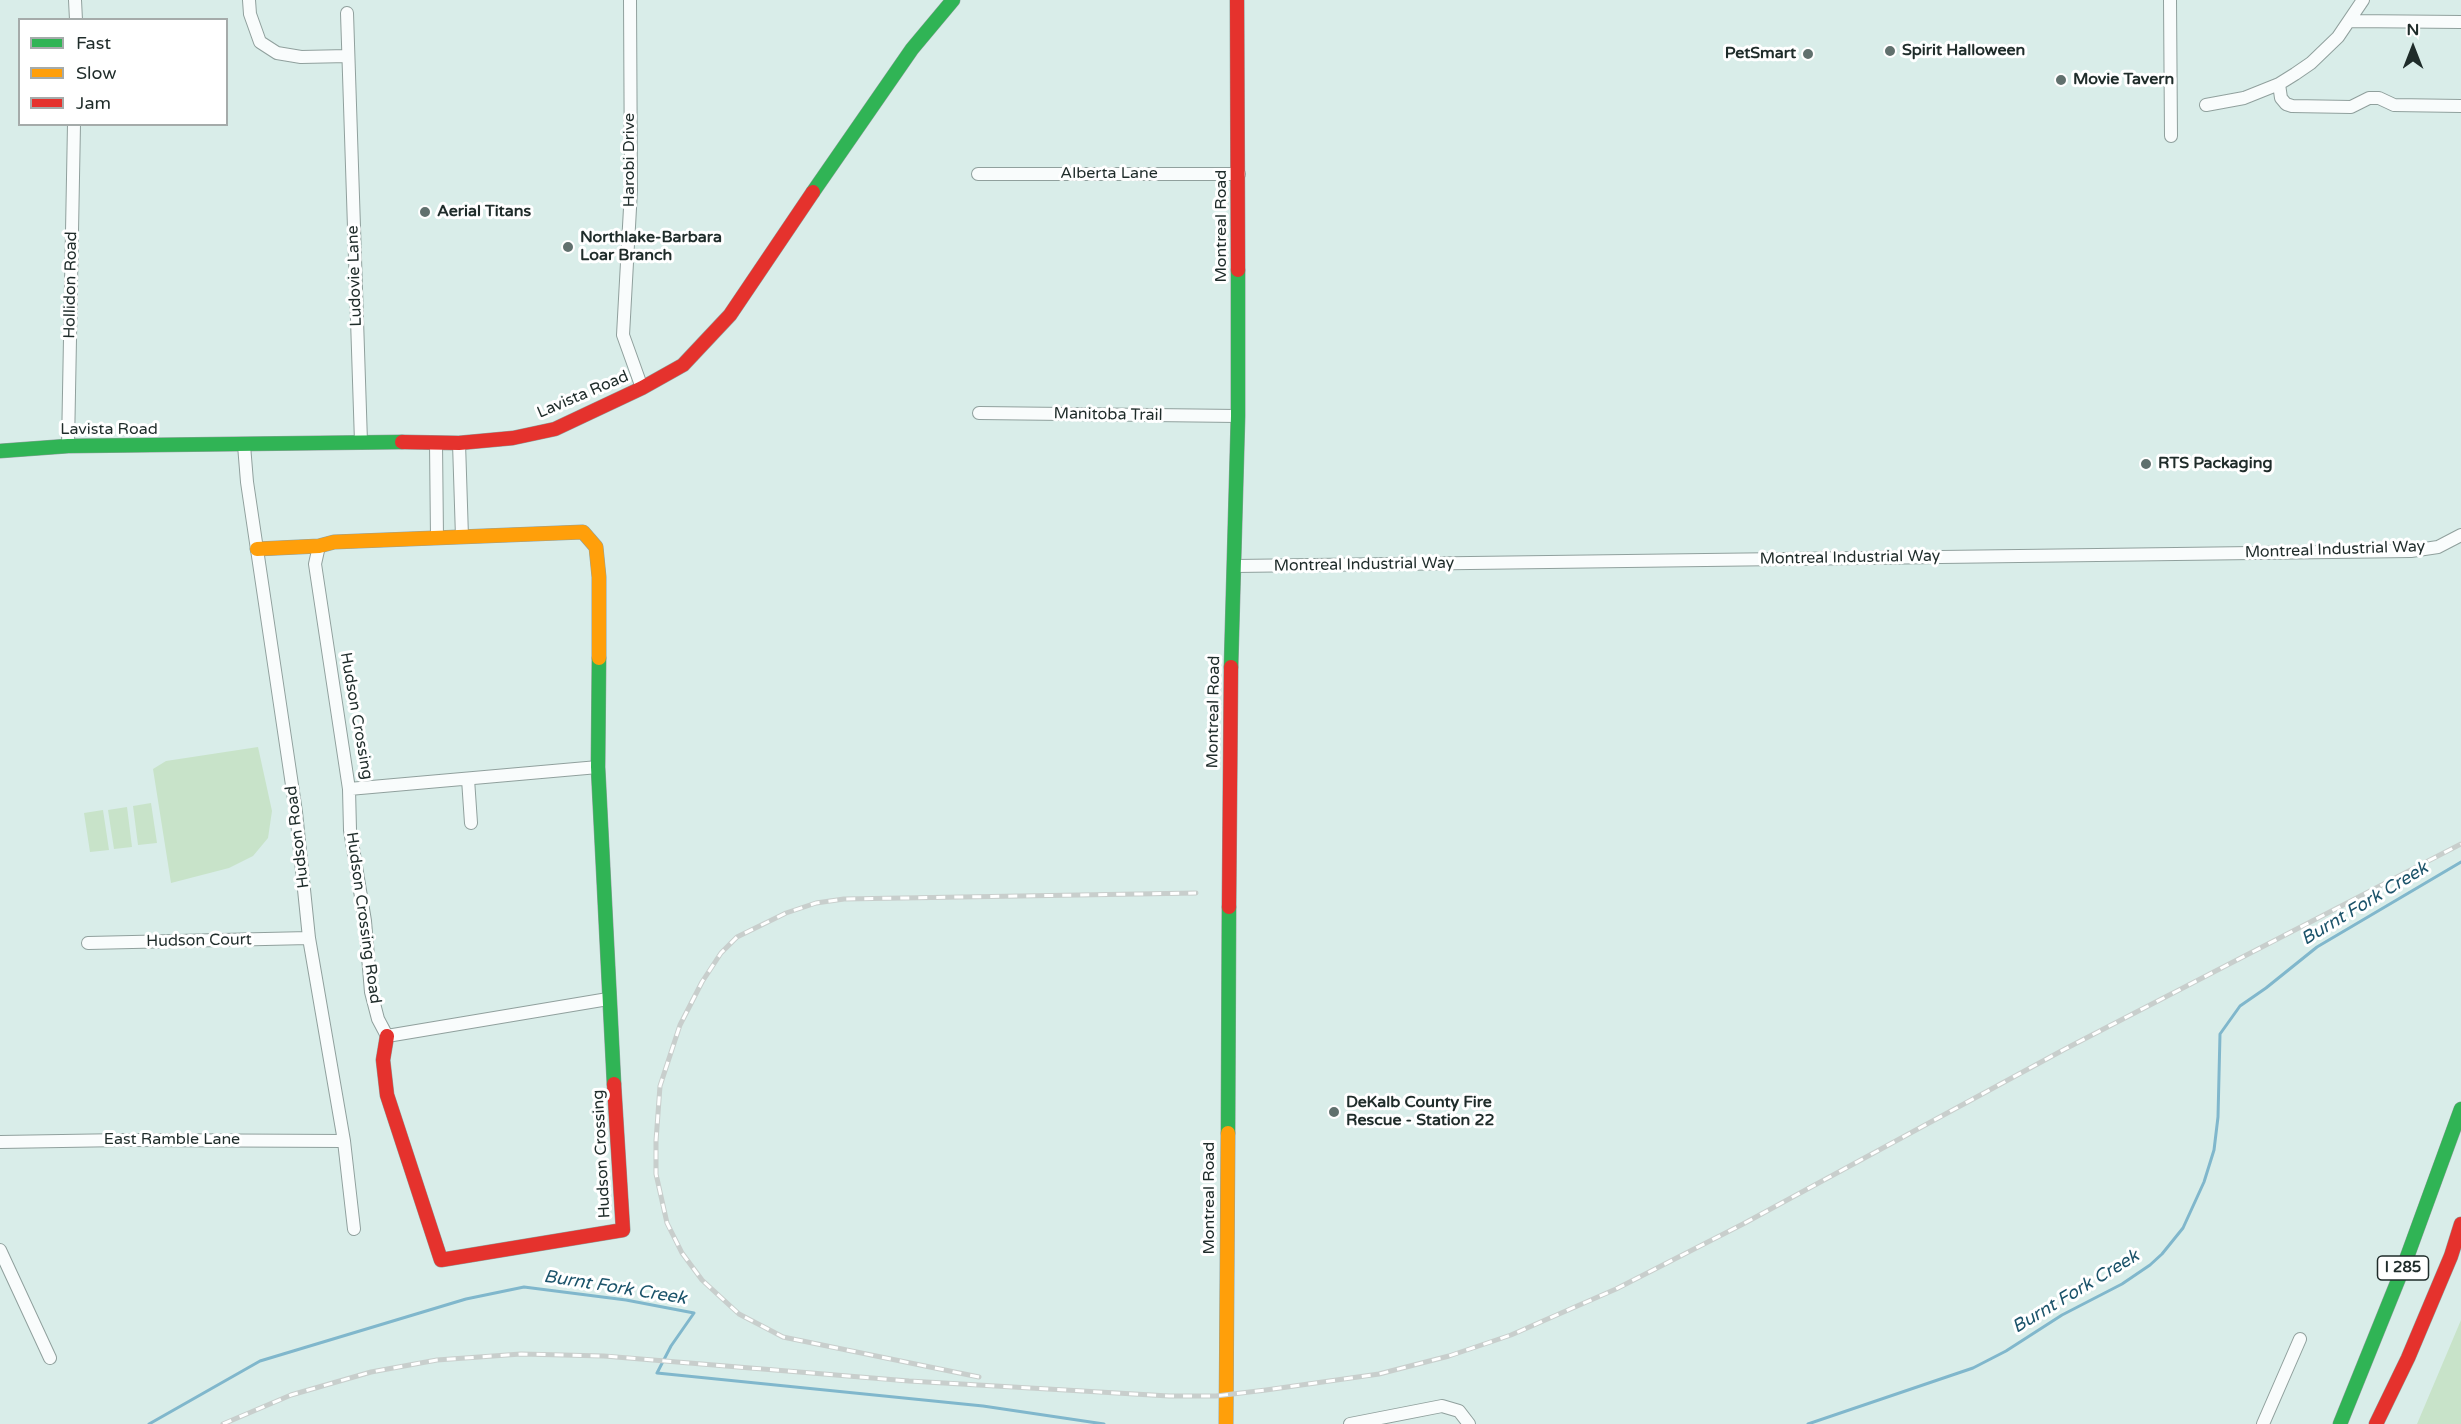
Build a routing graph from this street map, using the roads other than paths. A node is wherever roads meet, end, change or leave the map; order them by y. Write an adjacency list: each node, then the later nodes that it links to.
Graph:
1 (75, 0): 9 (street)
2 (249, 0): 12 (street)
3 (630, 0): 20 (street, Harobi Drive)
4 (953, 0): 20 (main road, Lavista Road)
5 (1237, 0): 19 (main road, Montreal Road)
6 (2170, 0): 17 (street)
7 (2363, 0): 10 (street)
8 (347, 13): 12 (street, Ludovie Lane)
9 (76, 18)
10 (2350, 21): 11 (street); 13 (street)
11 (2461, 22)
12 (348, 56): 23 (street, Ludovie Lane)
13 (2279, 84): 14 (street); 15 (street)
14 (2206, 105)
15 (2461, 106)
16 (74, 126): 27 (street, Hollidon Road)
17 (2171, 136)
18 (978, 174): 19 (street, Alberta Lane)
19 (1239, 174): 22 (main road, Montreal Road)
20 (642, 388): 25 (main road, Lavista Road)
21 (979, 413): 22 (street, Manitoba Trail)
22 (1238, 416): 34 (main road, Montreal Road)
23 (361, 442): 24 (main road, Lavista Road); 26 (main road, Lavista Road)
24 (436, 443): 25 (main road, Lavista Road); 31 (street)
25 (459, 443): 30 (street)
26 (244, 445): 27 (main road, Lavista Road); 33 (street, Hudson Road)
27 (68, 446): 28 (main road, Lavista Road)
28 (0, 451)
29 (2461, 535): 34 (street, Montreal Industrial Way)
30 (462, 537): 31 (main road, Hudson Crossing); 35 (main road, Hudson Crossing)
31 (437, 538): 32 (main road, Hudson Crossing)
32 (319, 546): 33 (main road, Hudson Crossing); 37 (street, Hudson Crossing)
33 (257, 549): 39 (street, Hudson Road)
34 (1235, 566): 51 (main road, Montreal Road)
35 (598, 767): 36 (street, Hudson Crossing); 41 (main road, Hudson Crossing)
36 (468, 779): 37 (street, Hudson Crossing); 38 (street)
37 (349, 789): 42 (street, Hudson Crossing Road)
38 (471, 823)
39 (309, 938): 40 (street, Hudson Court); 44 (street, Hudson Road)
40 (88, 943)
41 (608, 999): 42 (street); 42 (main road, Hudson Crossing)
42 (387, 1036)
43 (2461, 1109): 55 (main road, I 285)
44 (344, 1141): 45 (street, East Ramble Lane); 47 (street, Hudson Road)
45 (0, 1142)
46 (2461, 1224): 56 (main road, I 285)
47 (354, 1229)
48 (0, 1250): 50 (street)
49 (2300, 1339): 54 (street)
50 (50, 1358)
51 (1226, 1424)
52 (1350, 1424): 53 (street)
53 (1469, 1424)
54 (2263, 1424)
55 (2340, 1424)
56 (2376, 1424)

